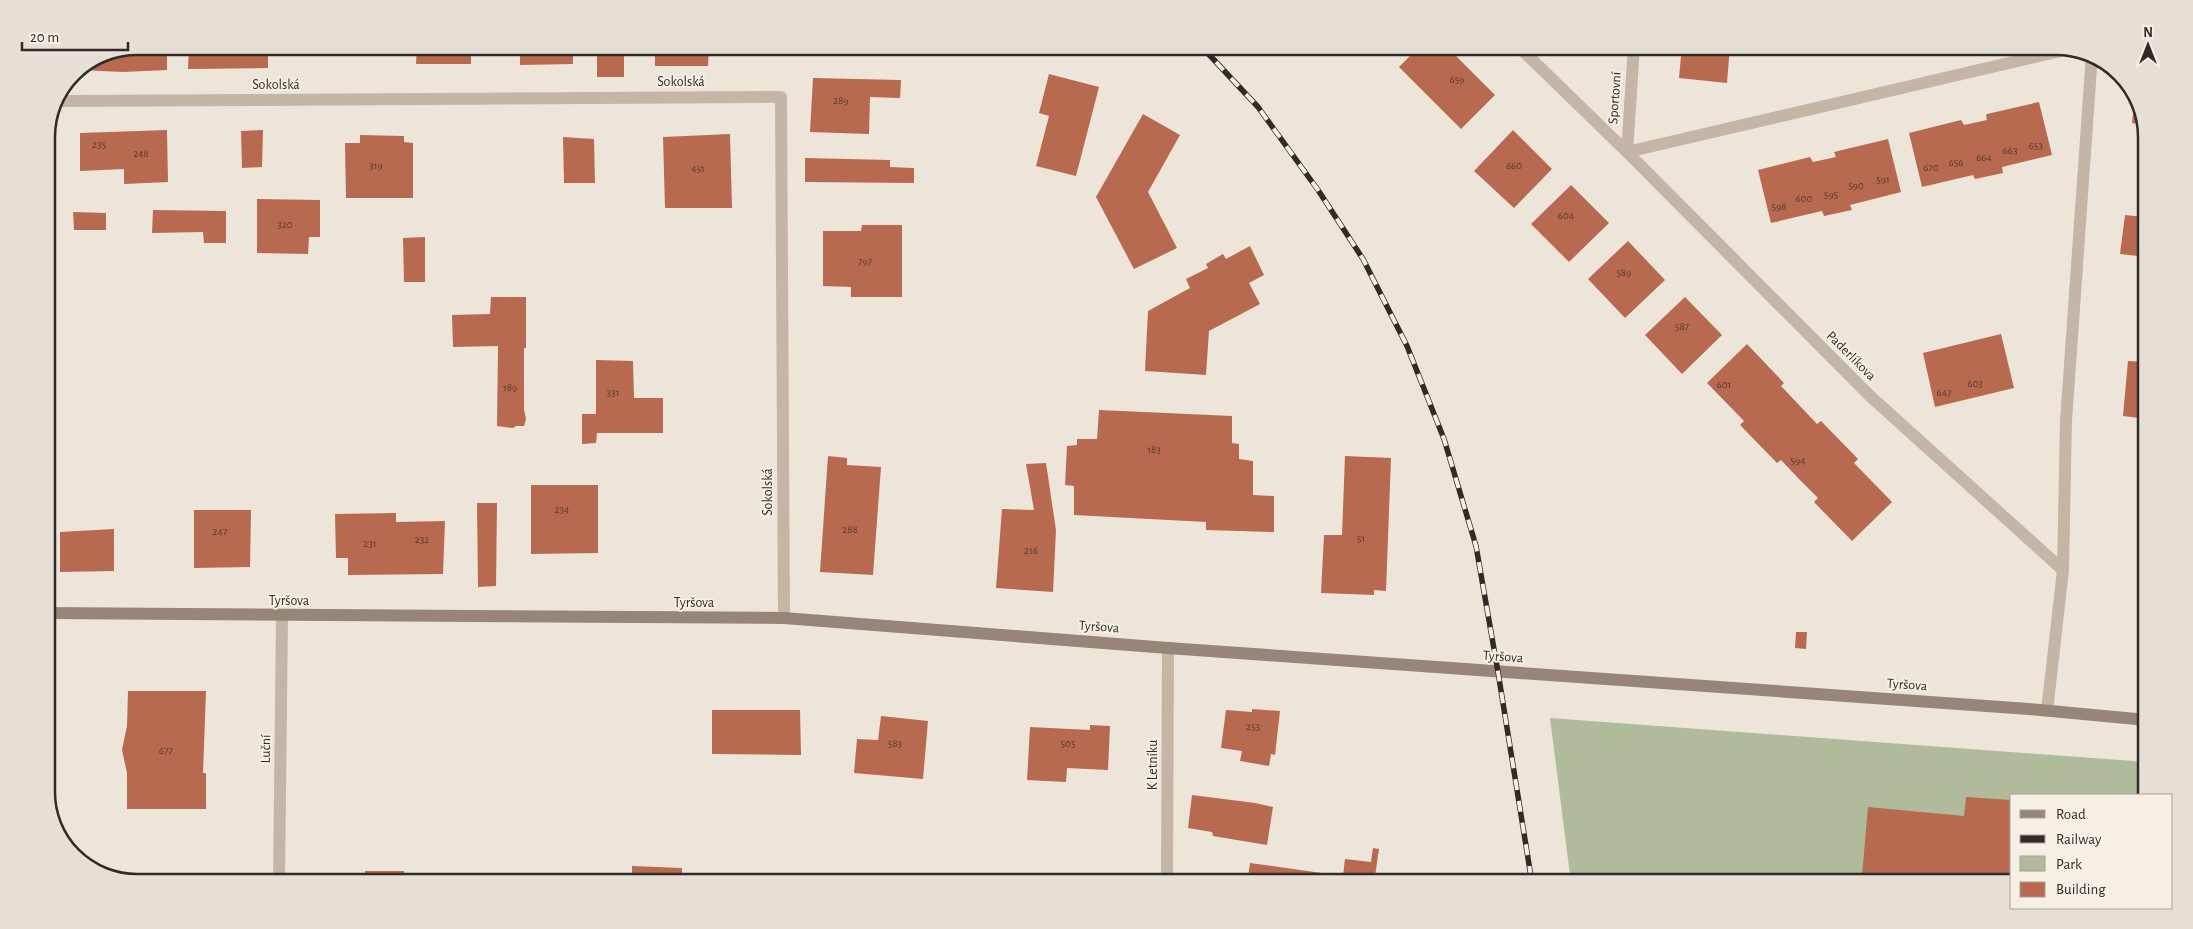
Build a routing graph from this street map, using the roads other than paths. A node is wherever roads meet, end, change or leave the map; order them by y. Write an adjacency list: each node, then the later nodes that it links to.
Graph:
1 (1527, 55): 6 (street, Paderlíkova)
2 (1633, 55): 6 (street, Sportovní)
3 (2043, 55): 6 (street)
4 (2091, 63): 7 (street)
5 (63, 101): 10 (street, Sokolská)
6 (1627, 152): 7 (street, Paderlíkova)
7 (2064, 570): 12 (street)
8 (55, 613): 9 (street, Tyršova)
9 (282, 616): 10 (street, Tyršova); 14 (street, Luční)
10 (784, 618): 11 (street, Tyršova)
11 (1168, 648): 12 (street, Tyršova); 15 (street, K Letníku)
12 (2047, 711): 13 (street, Tyršova)
13 (2138, 719)
14 (279, 874)
15 (1167, 874)

